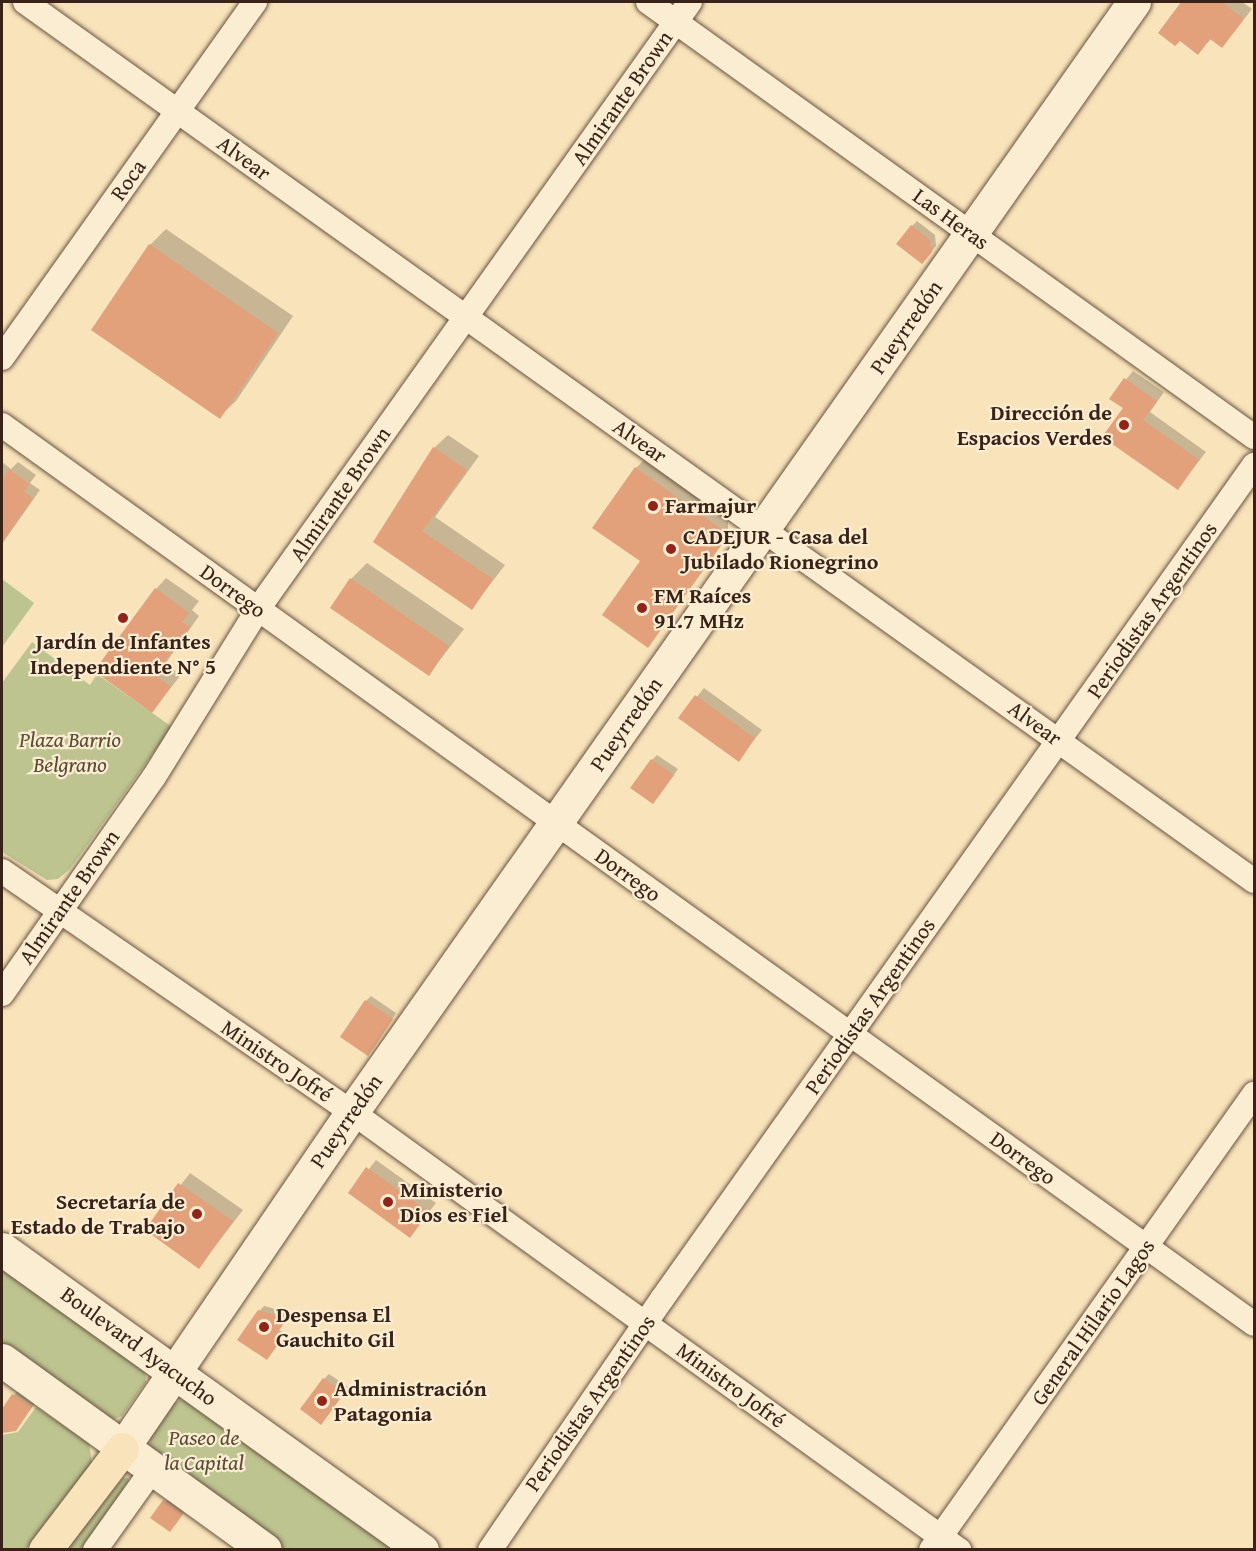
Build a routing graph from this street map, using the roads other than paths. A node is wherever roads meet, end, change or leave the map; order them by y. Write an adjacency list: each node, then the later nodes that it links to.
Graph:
1 (25, 2): 7 (street, Alvear)
2 (255, 2): 7 (street, Roca)
3 (648, 2): 6 (street, Las Heras)
4 (690, 2): 6 (street, Almirante Brown)
5 (1134, 2): 8 (main road, Pueyrredón)
6 (676, 22): 8 (street, Las Heras); 9 (street, Almirante Brown)
7 (177, 111): 9 (street, Alvear); 10 (street, Roca)
8 (971, 234): 12 (street, Las Heras); 14 (main road, Pueyrredón)
9 (466, 317): 14 (street, Alvear); 15 (street, Almirante Brown)
10 (2, 358)
11 (2, 425): 15 (street, Dorrego)
12 (1254, 437)
13 (1254, 465): 16 (street, Periodistas Argentinos)
14 (764, 529): 16 (street, Alvear); 17 (main road, Pueyrredón)
15 (258, 609): 17 (street, Dorrego); 20 (street, Almirante Brown)
16 (1059, 740): 19 (street, Alvear); 22 (street, Periodistas Argentinos)
17 (556, 823): 22 (street, Dorrego); 24 (main road, Pueyrredón)
18 (2, 871): 20 (street, Ministro Jofré)
19 (1254, 881)
20 (58, 913): 21 (street, Almirante Brown); 24 (street, Ministro Jofré)
21 (2, 994)
22 (850, 1034): 25 (street, Dorrego); 27 (street, Periodistas Argentinos)
23 (1254, 1094): 25 (street, General Hilario Lagos)
24 (352, 1112): 27 (street, Ministro Jofré); 30 (main road, Pueyrredón)
25 (1146, 1246): 28 (street, Dorrego); 33 (street, General Hilario Lagos)
26 (2, 1249): 30 (main road, Boulevard Ayacucho)
27 (645, 1323): 33 (street, Ministro Jofré); 38 (street, Periodistas Argentinos)
28 (1254, 1324)
29 (2, 1360): 31 (main road)
30 (176, 1373): 31 (main road, Pueyrredón); 37 (main road, Boulevard Ayacucho)
31 (122, 1449): 32 (main road); 34 (highway)
32 (152, 1470): 35 (street); 36 (main road)
33 (943, 1545)
34 (45, 1550)
35 (95, 1550)
36 (265, 1550)
37 (422, 1550)
38 (490, 1550)

